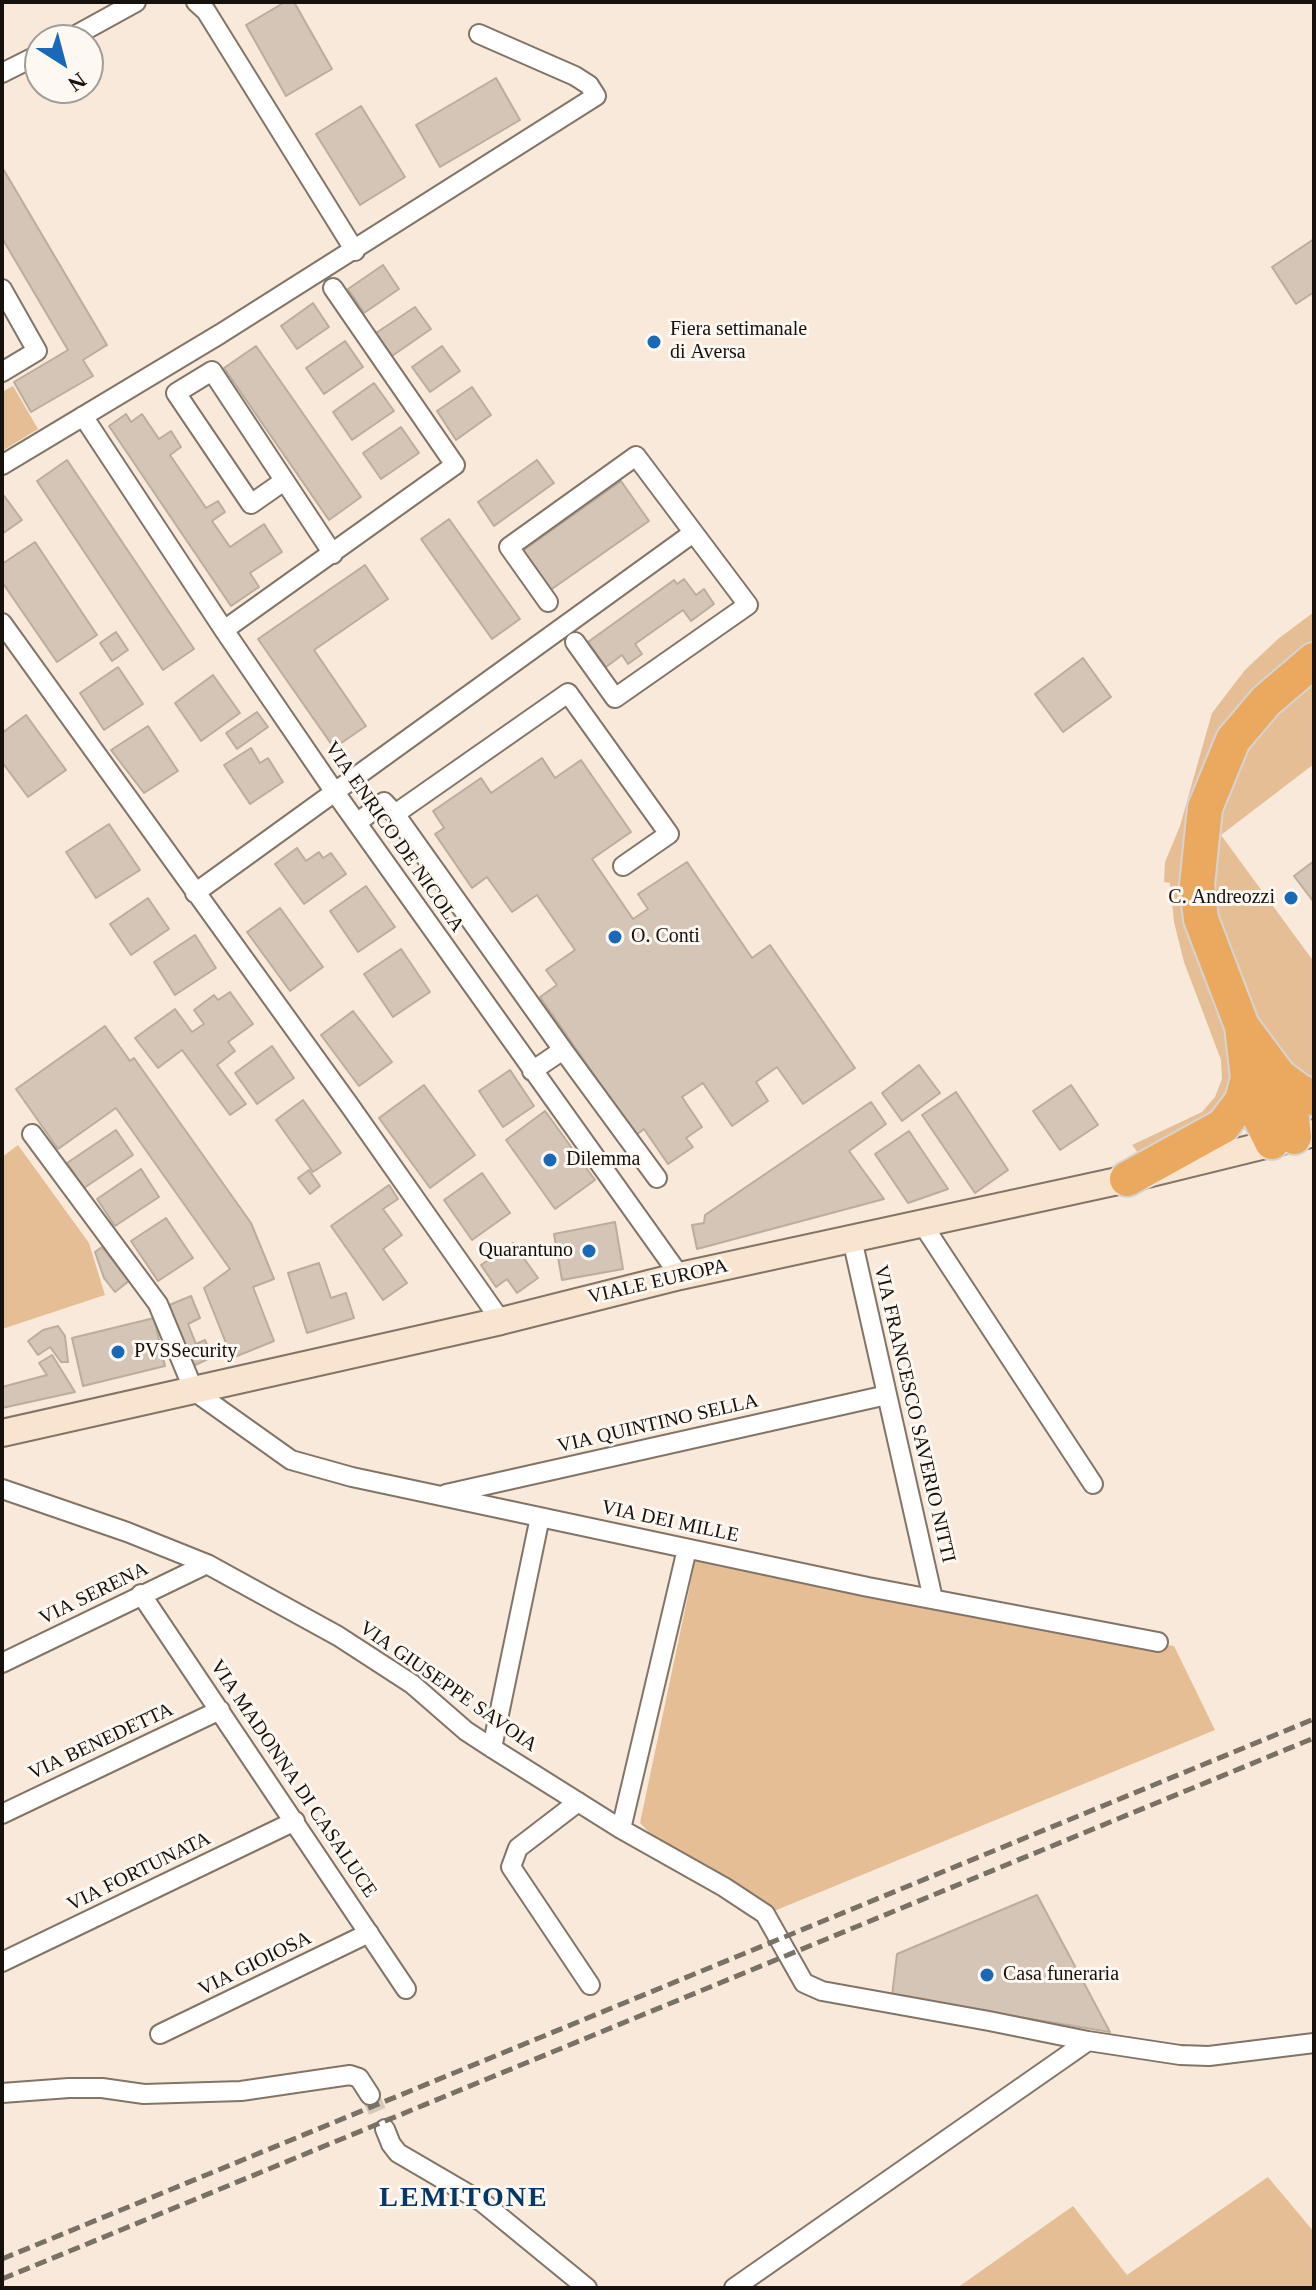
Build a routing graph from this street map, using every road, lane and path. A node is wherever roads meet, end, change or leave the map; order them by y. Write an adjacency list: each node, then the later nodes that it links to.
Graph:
1 (136, 2): 3 (street)
2 (196, 2): 7 (street)
3 (96, 24)
4 (479, 34): 7 (street)
5 (24, 62): 6 (street)
6 (2, 73)
7 (355, 251): 11 (street)
8 (333, 288): 15 (street)
9 (2, 289): 10 (street)
10 (2, 372)
11 (83, 416): 12 (street); 18 (street, VIA ENRICO DE NICOLA)
12 (2, 465)
13 (284, 481): 13 (street); 15 (street)
14 (693, 533): 16 (street); 19 (street); 21 (street)
15 (333, 554): 18 (street)
16 (548, 602)
17 (2, 623): 25 (street)
18 (224, 630): 21 (street, VIA ENRICO DE NICOLA)
19 (575, 642)
20 (1314, 660): 28 (highway)
21 (334, 791): 23 (street, VIA ENRICO DE NICOLA); 25 (street)
22 (395, 814): 23 (street); 24 (street); 26 (street)
23 (357, 823): 27 (street, VIA ENRICO DE NICOLA)
24 (623, 866)
25 (195, 893): 37 (street)
26 (563, 1050): 27 (street); 32 (street)
27 (532, 1071): 36 (street, VIA ENRICO DE NICOLA)
28 (1263, 1077): 29 (highway); 31 (highway); 33 (highway)
29 (1314, 1098)
30 (32, 1134): 38 (street)
31 (1293, 1138): 33 (main road, VIALE EUROPA)
32 (657, 1178)
33 (1127, 1179): 34 (main road, VIALE EUROPA)
34 (923, 1225): 35 (main road, VIALE EUROPA); 41 (street)
35 (852, 1239): 36 (main road, VIALE EUROPA); 39 (street, VIA FRANCESCO SAVERIO NITTI)
36 (680, 1276): 37 (main road, VIALE EUROPA)
37 (501, 1321): 38 (main road, VIALE EUROPA)
38 (194, 1391): 40 (main road, VIALE EUROPA); 43 (street, VIA DEI MILLE)
39 (887, 1395): 43 (street, VIA QUINTINO SELLA); 48 (street, VIA FRANCESCO SAVERIO NITTI)
40 (2, 1433)
41 (1093, 1484)
42 (2, 1489): 46 (street, VIA GIUSEPPE SAVOIA)
43 (440, 1496): 44 (street, VIA DEI MILLE)
44 (540, 1517): 45 (street, VIA DEI MILLE); 52 (street)
45 (687, 1549): 48 (street, VIA DEI MILLE); 56 (street)
46 (207, 1564): 47 (street, VIA SERENA); 52 (street, VIA GIUSEPPE SAVOIA)
47 (141, 1594): 50 (street, VIA SERENA); 51 (street, VIA MADONNA DI CASALUCE)
48 (933, 1599): 49 (street, VIA DEI MILLE)
49 (1158, 1642)
50 (2, 1663)
51 (220, 1710): 54 (street, VIA BENEDETTA); 55 (street, VIA MADONNA DI CASALUCE)
52 (492, 1748): 53 (street, VIA GIUSEPPE SAVOIA)
53 (578, 1802): 56 (street, VIA GIUSEPPE SAVOIA); 59 (street)
54 (2, 1814)
55 (295, 1821): 57 (street, VIA MADONNA DI CASALUCE); 58 (street, VIA FORTUNATA)
56 (621, 1829): 62 (street, VIA GIUSEPPE SAVOIA)
57 (369, 1933): 60 (street, VIA MADONNA DI CASALUCE); 61 (street, VIA GIOIOSA)
58 (2, 1962)
59 (590, 1985)
60 (406, 1989)
61 (160, 2034)
62 (1088, 2041): 63 (street); 68 (street)
63 (1314, 2043)
64 (2, 2093): 65 (street)
65 (370, 2095)
66 (385, 2129): 67 (street)
67 (587, 2288)
68 (734, 2288)

